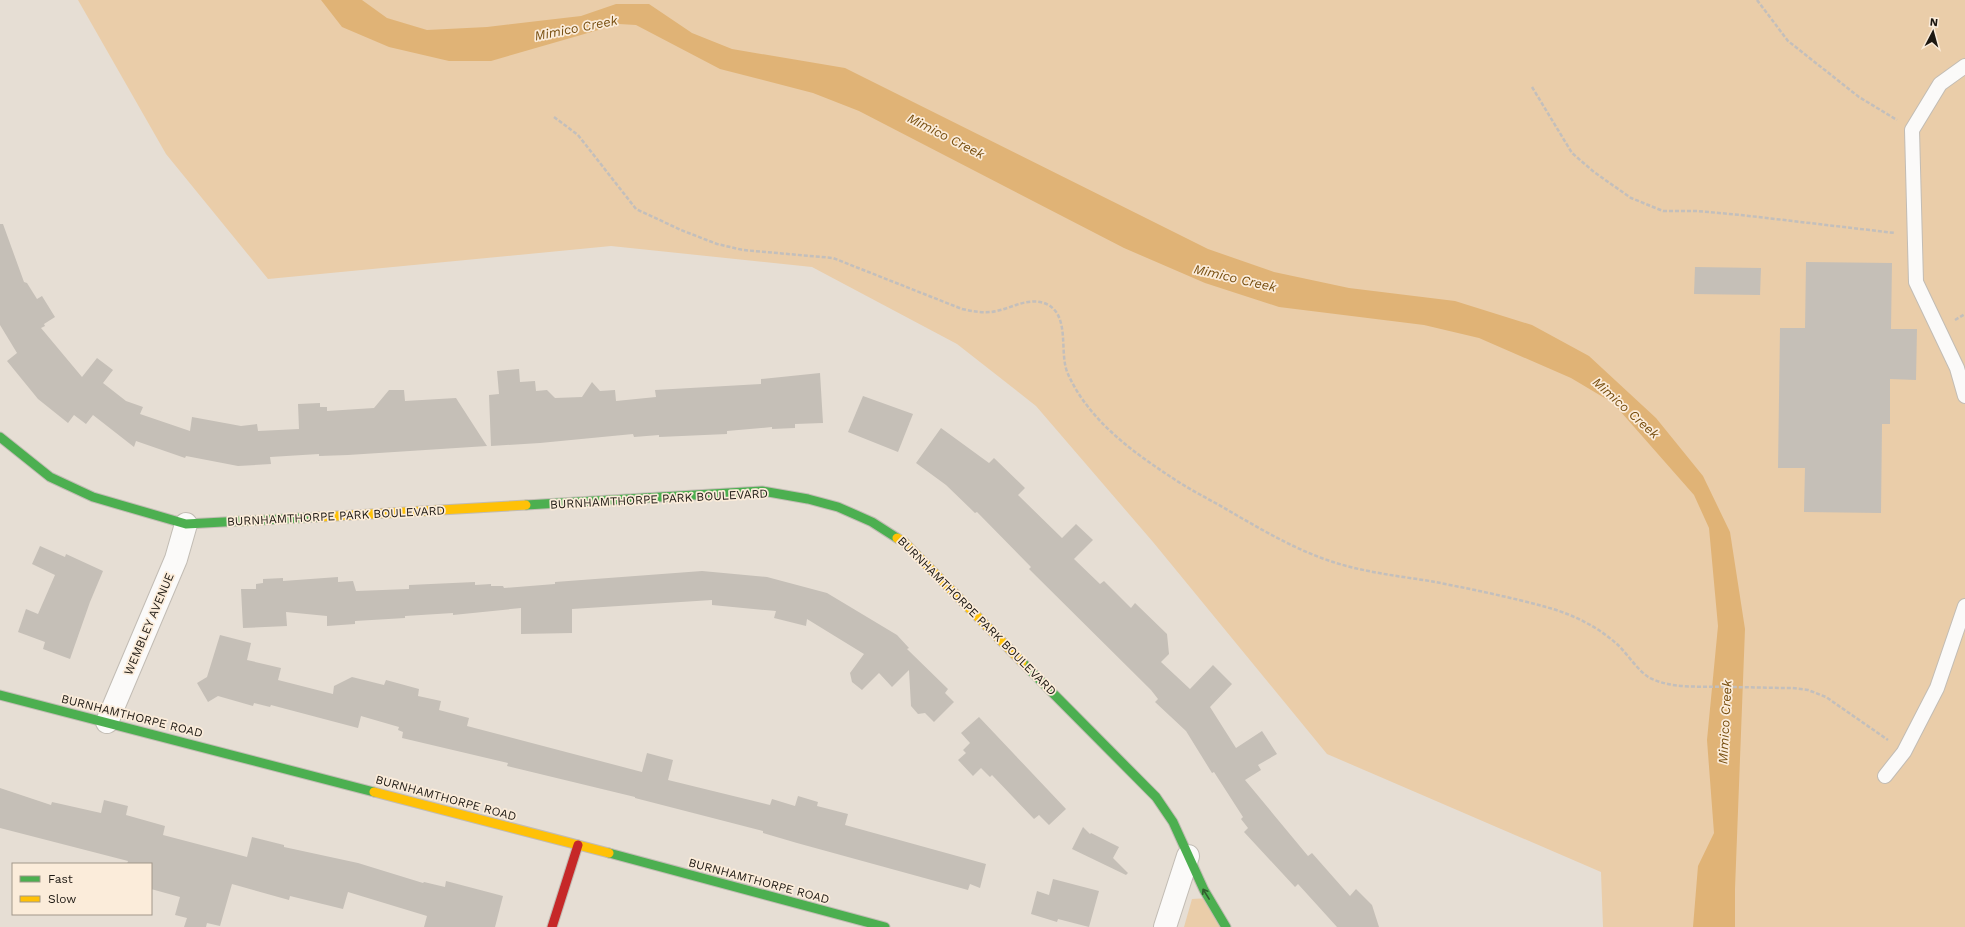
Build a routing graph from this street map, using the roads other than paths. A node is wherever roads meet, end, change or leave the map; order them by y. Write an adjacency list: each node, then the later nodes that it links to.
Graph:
1 (1965, 66): 2 (lane)
2 (1965, 396)
3 (0, 438): 4 (street, BURNHAMTHORPE PARK BOULEVARD)
4 (186, 524): 7 (street, WEMBLEY AVENUE); 10 (street, BURNHAMTHORPE PARK BOULEVARD)
5 (1965, 606): 8 (lane)
6 (0, 695): 7 (street, BURNHAMTHORPE ROAD)
7 (107, 722): 9 (street, BURNHAMTHORPE ROAD)
8 (1885, 776)
9 (578, 845): 11 (street); 12 (street, BURNHAMTHORPE ROAD)
10 (1188, 856): 13 (street); 14 (street, BURNHAMTHORPE PARK BOULEVARD, one-way to 10)
11 (552, 927)
12 (885, 927)
13 (1165, 927)
14 (1226, 927)

